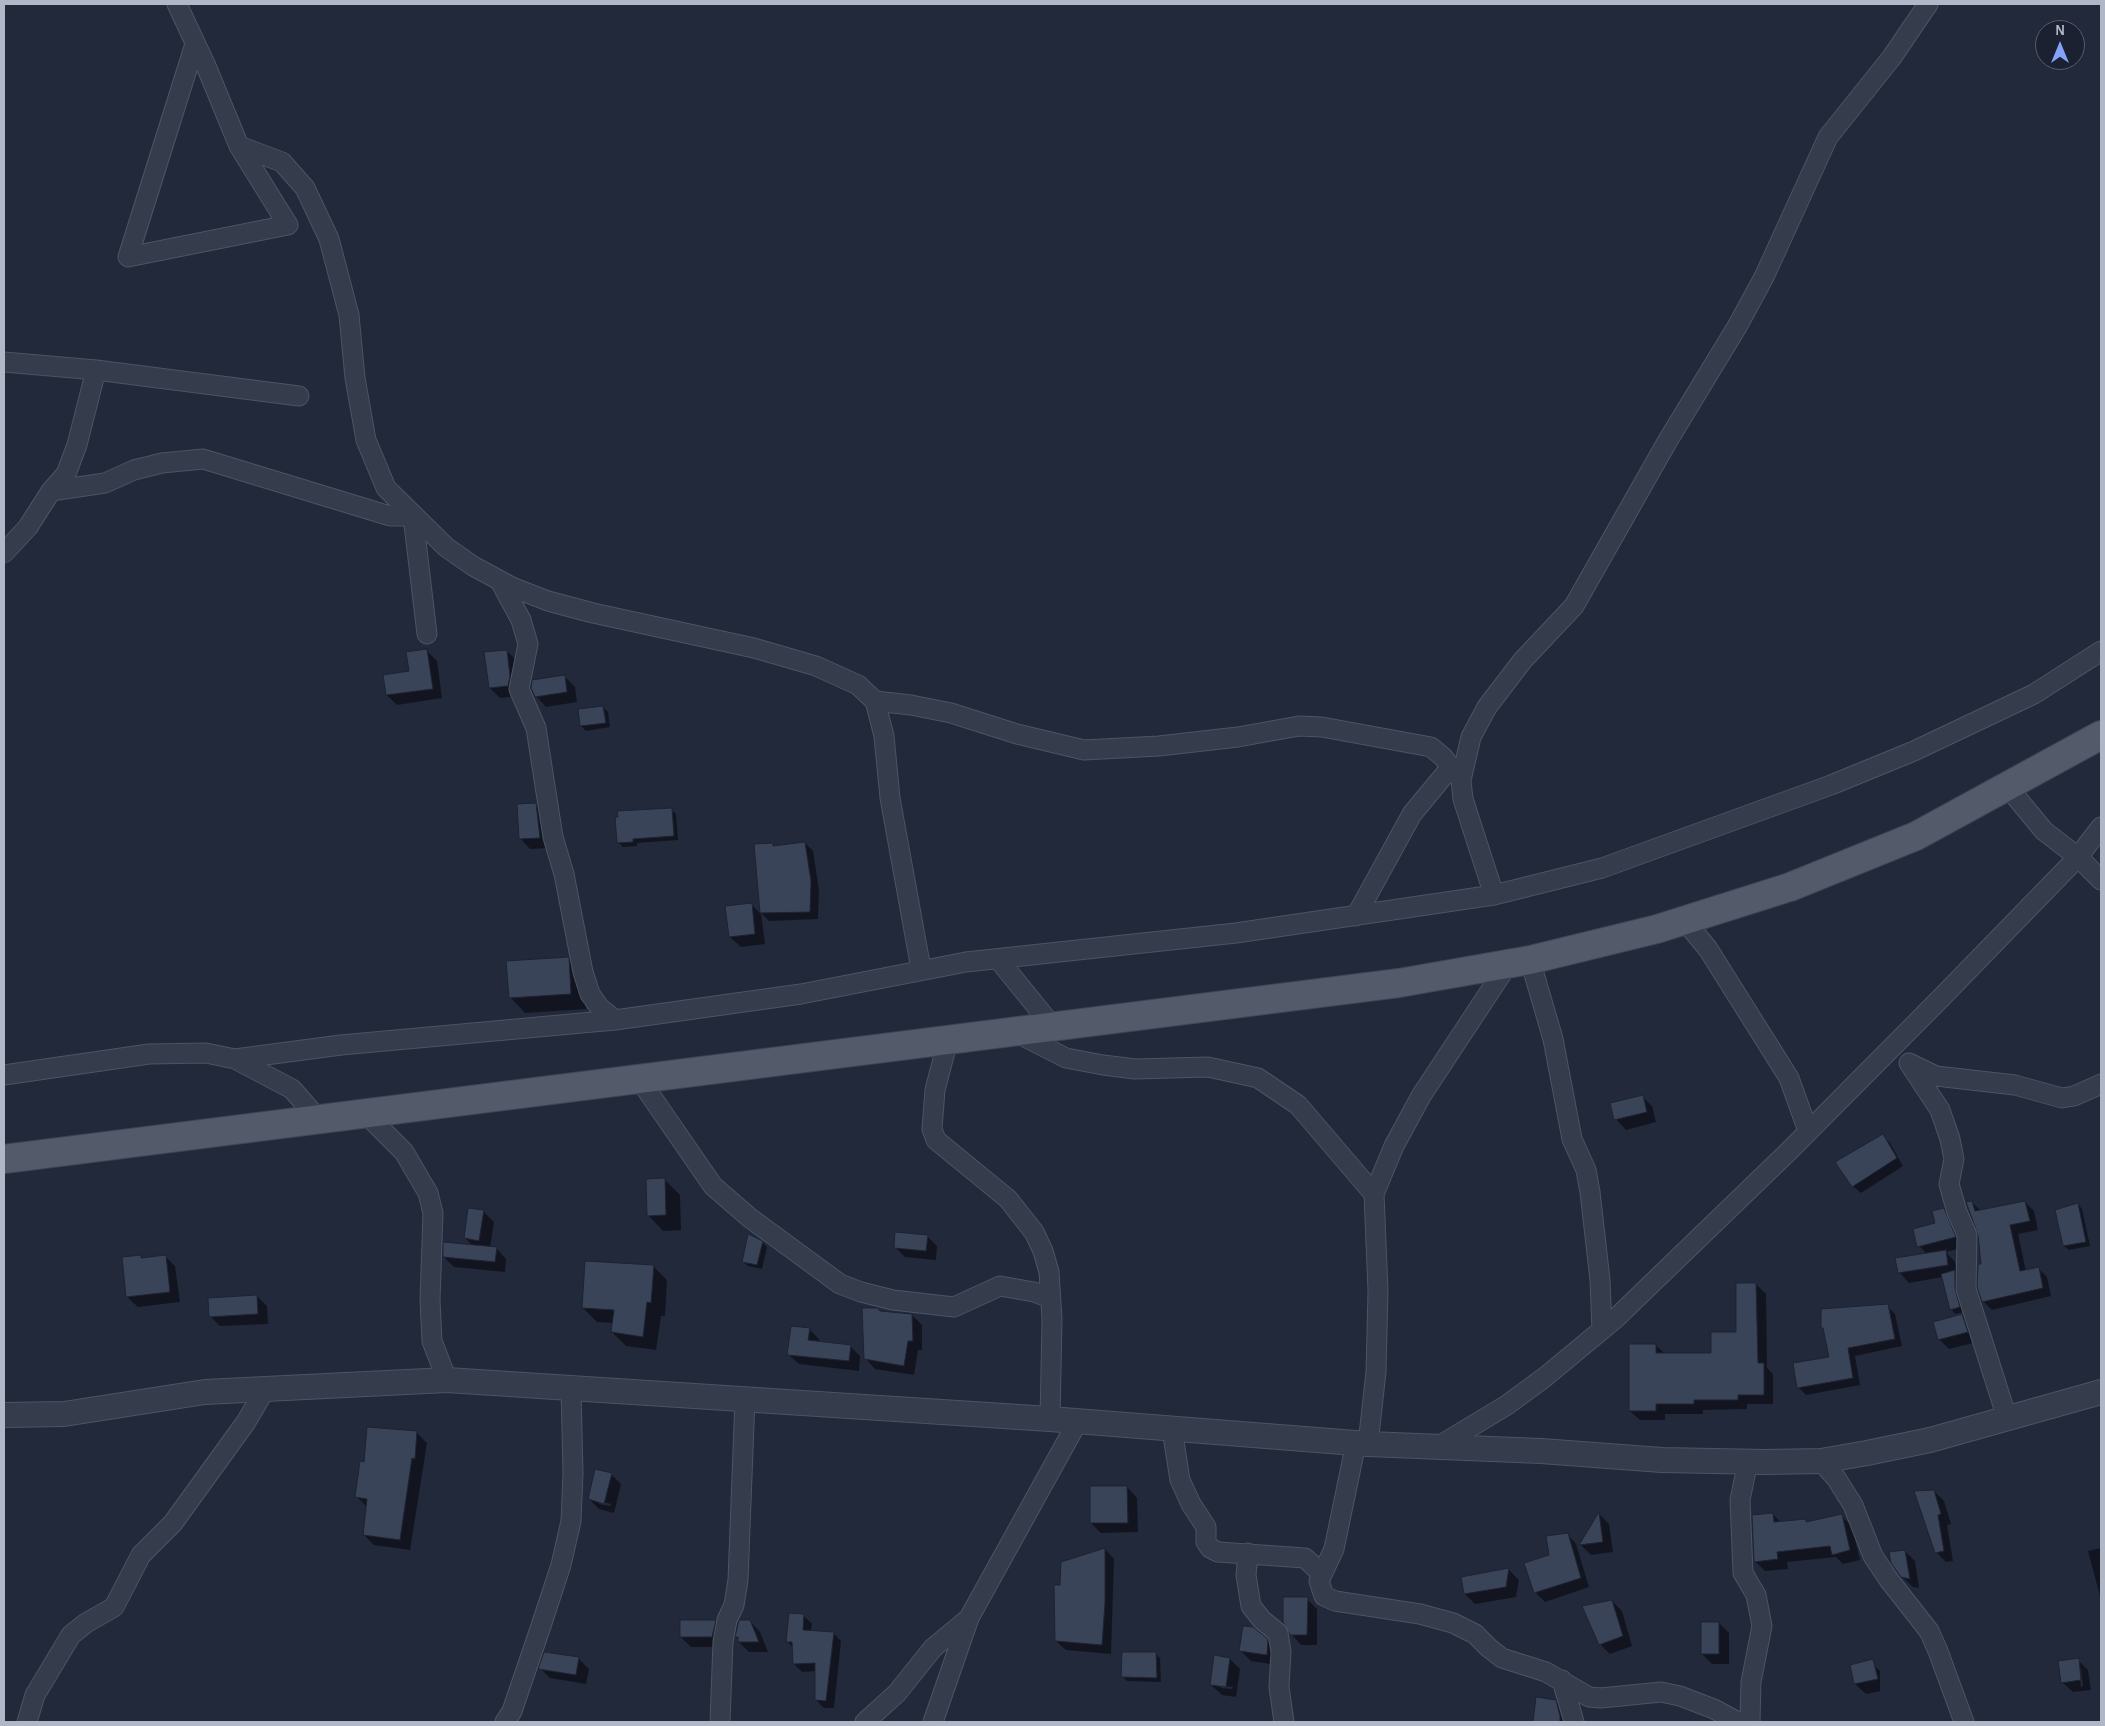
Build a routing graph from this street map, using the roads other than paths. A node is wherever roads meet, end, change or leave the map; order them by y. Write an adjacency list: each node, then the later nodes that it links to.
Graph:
1 (177, 4): 3 (street)
2 (1928, 4): 16 (street)
3 (195, 44): 4 (street); 4 (street)
4 (240, 146): 9 (street)
5 (4, 362): 6 (street)
6 (96, 370): 7 (street); 8 (street)
7 (300, 396)
8 (51, 491): 9 (street); 10 (street)
9 (413, 516): 11 (street); 12 (street)
10 (4, 553)
11 (500, 580): 14 (street); 27 (street)
12 (427, 634)
13 (2101, 651): 21 (street)
14 (875, 701): 16 (street); 26 (street)
15 (2101, 735): 17 (main road)
16 (1455, 774): 21 (street); 22 (street)
17 (2007, 786): 19 (street); 23 (main road)
18 (2101, 827): 19 (street)
19 (2078, 857): 20 (street); 31 (street)
20 (2101, 880)
21 (1494, 895): 22 (street)
22 (1356, 916): 24 (street)
23 (1685, 920): 25 (main road); 39 (street)
24 (998, 959): 26 (street); 28 (street)
25 (1519, 962): 28 (main road); 41 (street); 43 (street)
26 (921, 970): 27 (street)
27 (615, 1020): 32 (street)
28 (1053, 1027): 29 (main road)
29 (1014, 1032): 30 (main road); 41 (street)
30 (948, 1040): 35 (main road); 42 (street)
31 (1895, 1044): 33 (street); 39 (street)
32 (235, 1058): 34 (street); 38 (street)
33 (1909, 1063): 36 (street); 50 (street)
34 (4, 1075)
35 (640, 1080): 37 (main road); 42 (street)
36 (2101, 1084)
37 (366, 1114): 38 (main road); 44 (street)
38 (319, 1120): 40 (main road)
39 (1808, 1131): 43 (street)
40 (4, 1159)
41 (1374, 1194): 54 (street)
42 (1050, 1298): 51 (street)
43 (1602, 1330): 55 (street)
44 (446, 1380): 45 (street); 46 (street)
45 (266, 1388): 49 (street); 62 (street)
46 (571, 1389): 48 (street); 63 (street)
47 (2101, 1392): 50 (street)
48 (745, 1399): 51 (street); 64 (street)
49 (4, 1415)
50 (2007, 1418): 57 (street)
51 (1050, 1419): 52 (street)
52 (1078, 1421): 53 (street); 60 (street)
53 (1172, 1429): 54 (street); 58 (street)
54 (1362, 1444): 55 (street); 59 (street)
55 (1438, 1446): 56 (street)
56 (1748, 1461): 57 (street); 70 (street)
57 (1821, 1461): 71 (street)
58 (1248, 1553): 59 (street); 67 (street)
59 (1321, 1572): 61 (street)
60 (969, 1618): 65 (street); 66 (street)
61 (1562, 1680): 68 (street); 69 (street)
62 (27, 1722)
63 (505, 1722)
64 (720, 1722)
65 (865, 1722)
66 (933, 1722)
67 (1284, 1722)
68 (1574, 1722)
69 (1738, 1722)
70 (1750, 1722)
71 (1964, 1722)

